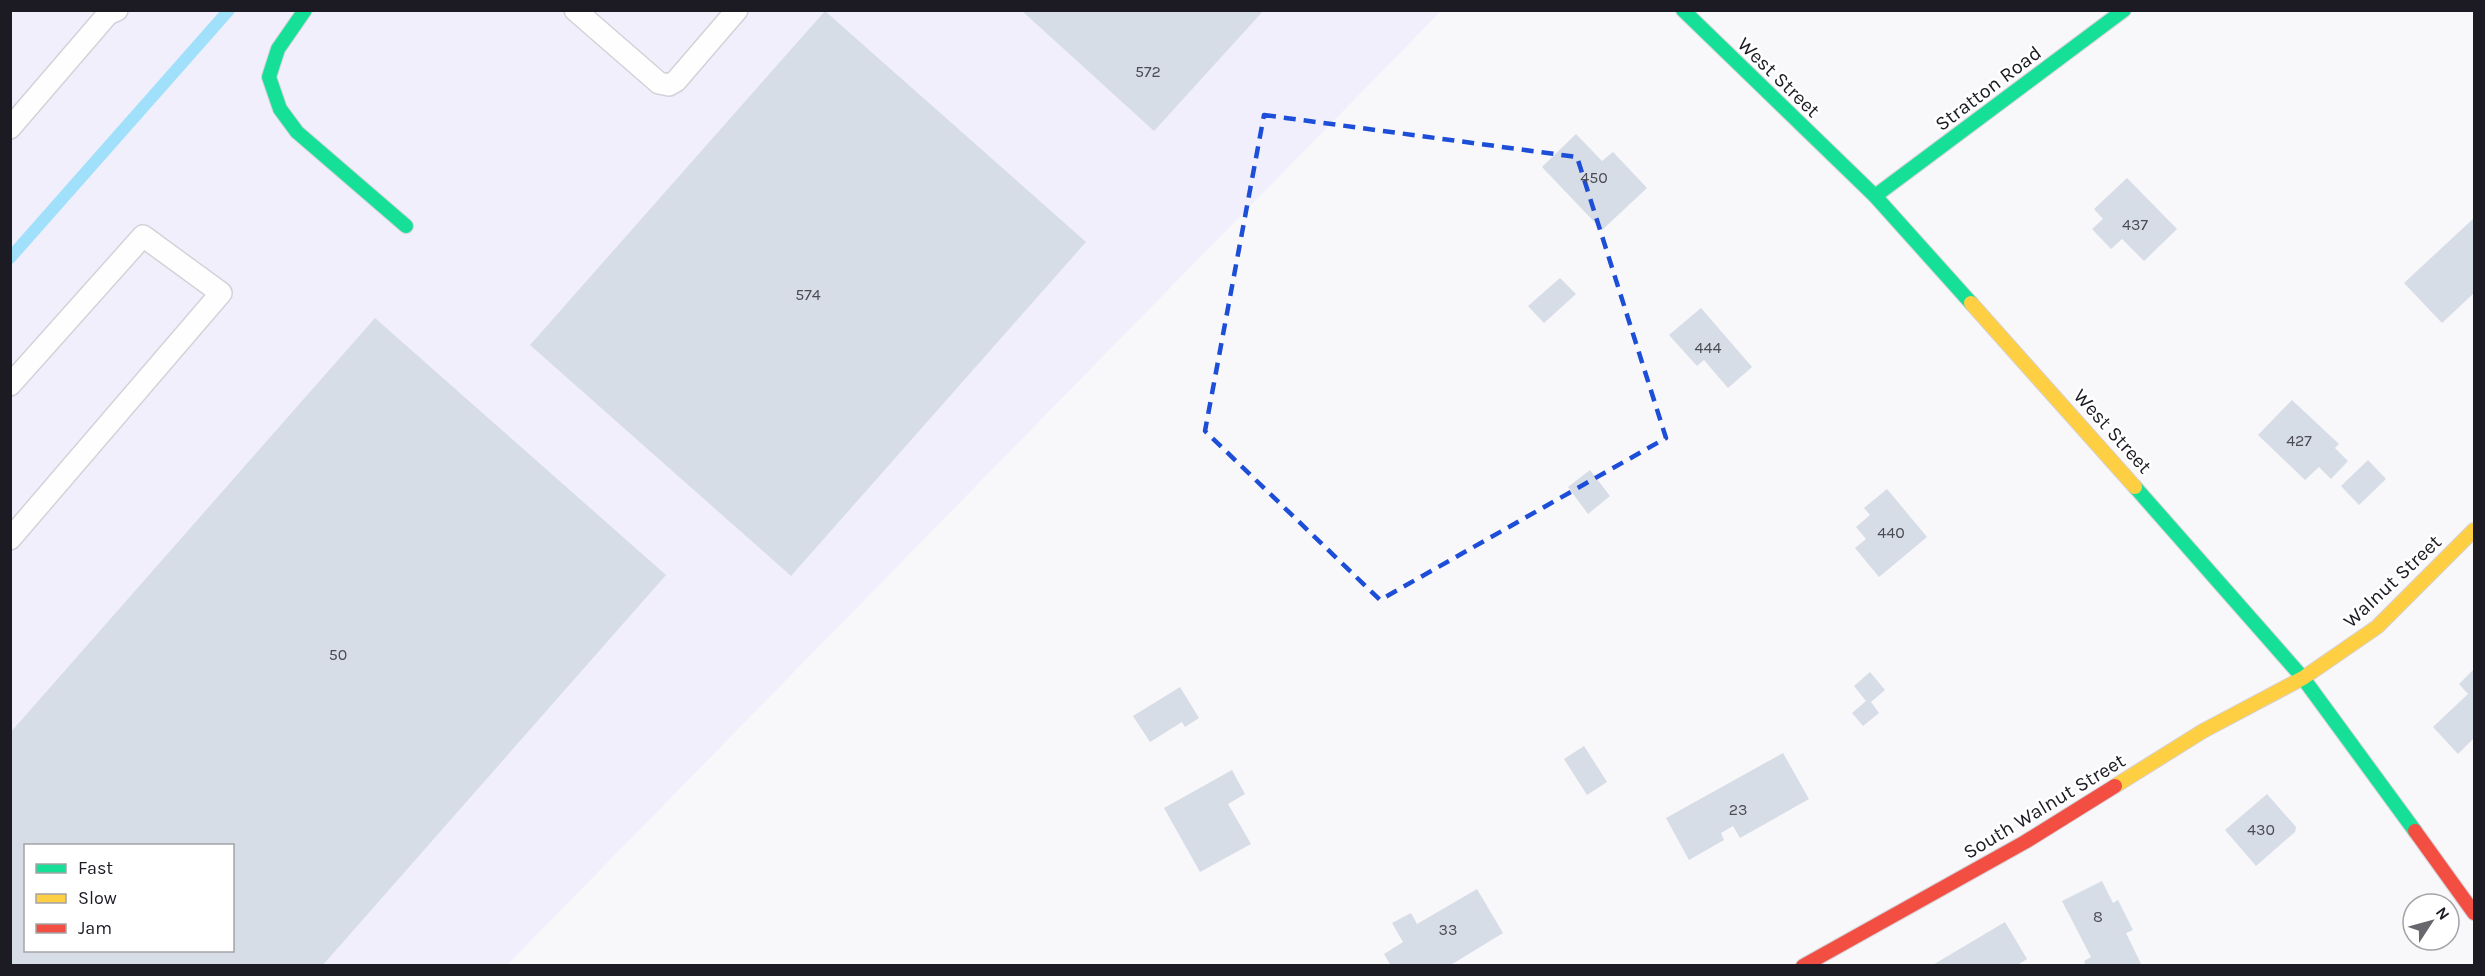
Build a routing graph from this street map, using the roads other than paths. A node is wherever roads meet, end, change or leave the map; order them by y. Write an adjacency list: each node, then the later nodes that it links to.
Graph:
1 (117, 10): 7 (lane)
2 (305, 10): 9 (street)
3 (575, 10): 4 (lane)
4 (737, 10)
5 (1683, 10): 8 (street, West Street)
6 (2124, 10): 8 (street, Stratton Road)
7 (10, 128)
8 (1875, 196): 13 (street, West Street)
9 (406, 226)
10 (10, 385): 12 (lane)
11 (2475, 530): 13 (street, Walnut Street)
12 (10, 539)
13 (2303, 678): 14 (street, West Street); 15 (street, South Walnut Street)
14 (2475, 913)
15 (1803, 966)

